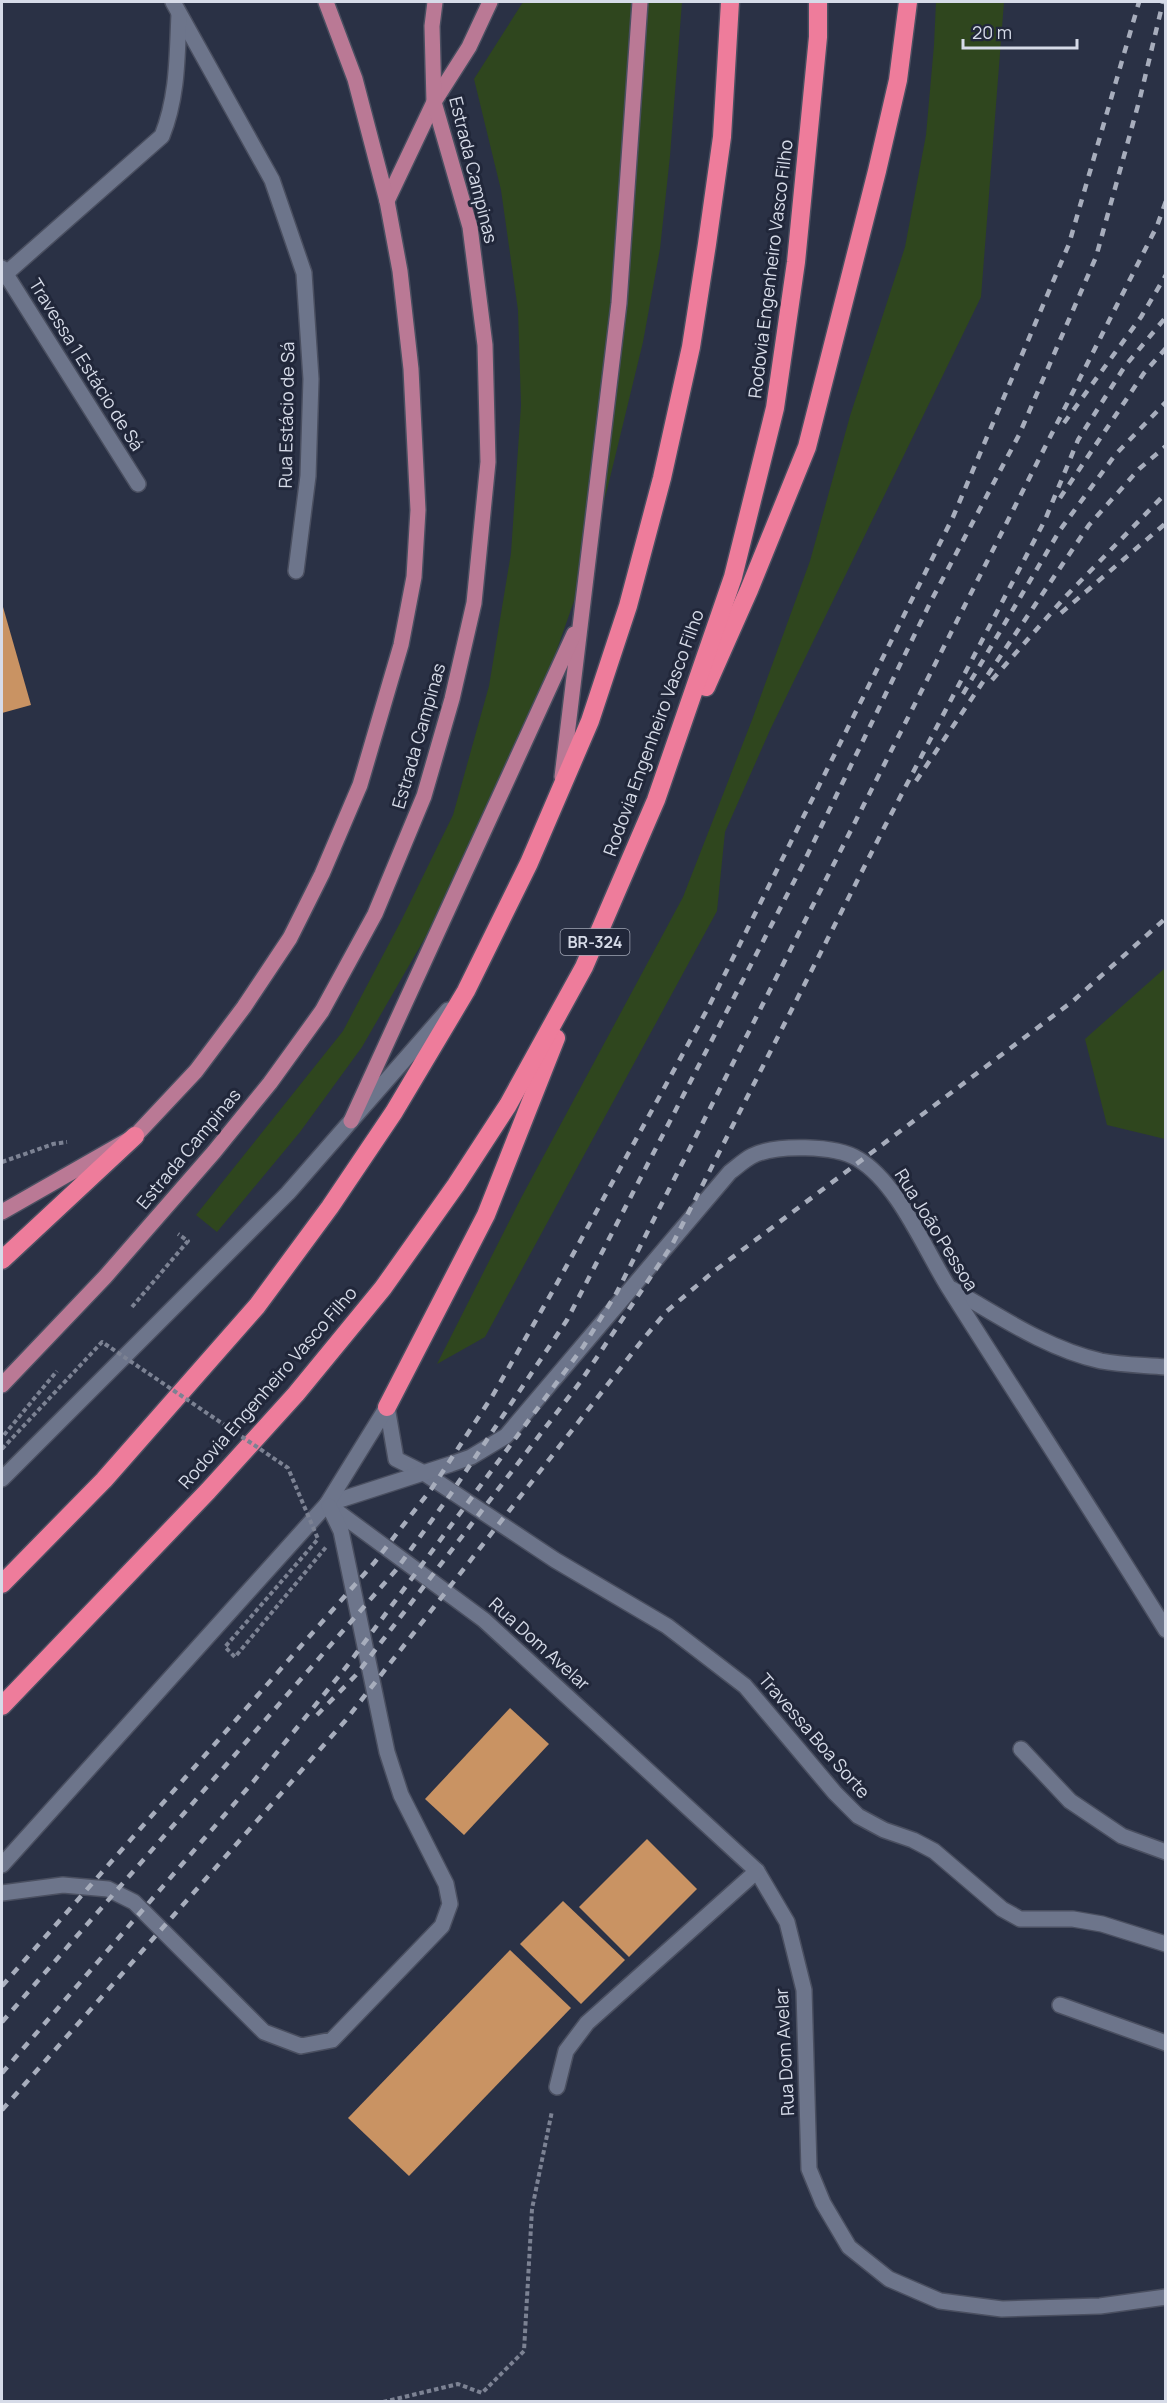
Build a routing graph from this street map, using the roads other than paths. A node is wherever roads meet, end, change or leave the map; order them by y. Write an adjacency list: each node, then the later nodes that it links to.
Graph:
1 (326, 2): 10 (main road)
2 (435, 2): 9 (main road, Estrada Campinas)
3 (490, 2): 9 (main road)
4 (640, 2): 14 (main road)
5 (730, 2): 15 (highway)
6 (818, 2): 16 (highway, Rodovia Engenheiro Vasco Filho / BR-324)
7 (908, 2): 16 (highway)
8 (176, 8): 11 (street); 13 (street, Rua Estácio de Sá)
9 (434, 102): 10 (main road); 25 (main road, Estrada Campinas)
10 (387, 201): 20 (main road)
11 (3, 273): 12 (street, Travessa 1 Estácio de Sá)
12 (138, 484)
13 (296, 571)
14 (581, 620): 15 (main road); 19 (main road)
15 (560, 790): 18 (highway)
16 (656, 800): 17 (highway, Rodovia Engenheiro Vasco Filho / BR-324)
17 (584, 967): 26 (highway); 32 (highway, Rodovia Engenheiro Vasco Filho / BR-324)
18 (466, 991): 19 (street); 30 (highway)
19 (351, 1121): 28 (street)
20 (135, 1136): 21 (main road); 22 (highway)
21 (2, 1212)
22 (2, 1260)
23 (948, 1286): 24 (street); 27 (street, Rua João Pessoa); 31 (street, Rua João Pessoa)
24 (1166, 1367)
25 (2, 1385)
26 (387, 1407): 27 (street); 29 (street)
27 (424, 1473): 29 (street, Rua João Pessoa); 38 (street, Travessa Boa Sorte)
28 (2, 1479)
29 (327, 1504): 35 (street); 36 (street, Rua Dom Avelar); 37 (street)
30 (2, 1584)
31 (1166, 1630)
32 (2, 1706)
33 (1021, 1749): 34 (street)
34 (1166, 1852)
35 (2, 1865)
36 (758, 1871): 41 (street); 42 (street, Rua Dom Avelar)
37 (2, 1893)
38 (1166, 1944)
39 (1060, 2005): 40 (street)
40 (1166, 2043)
41 (557, 2087)
42 (1166, 2297)

